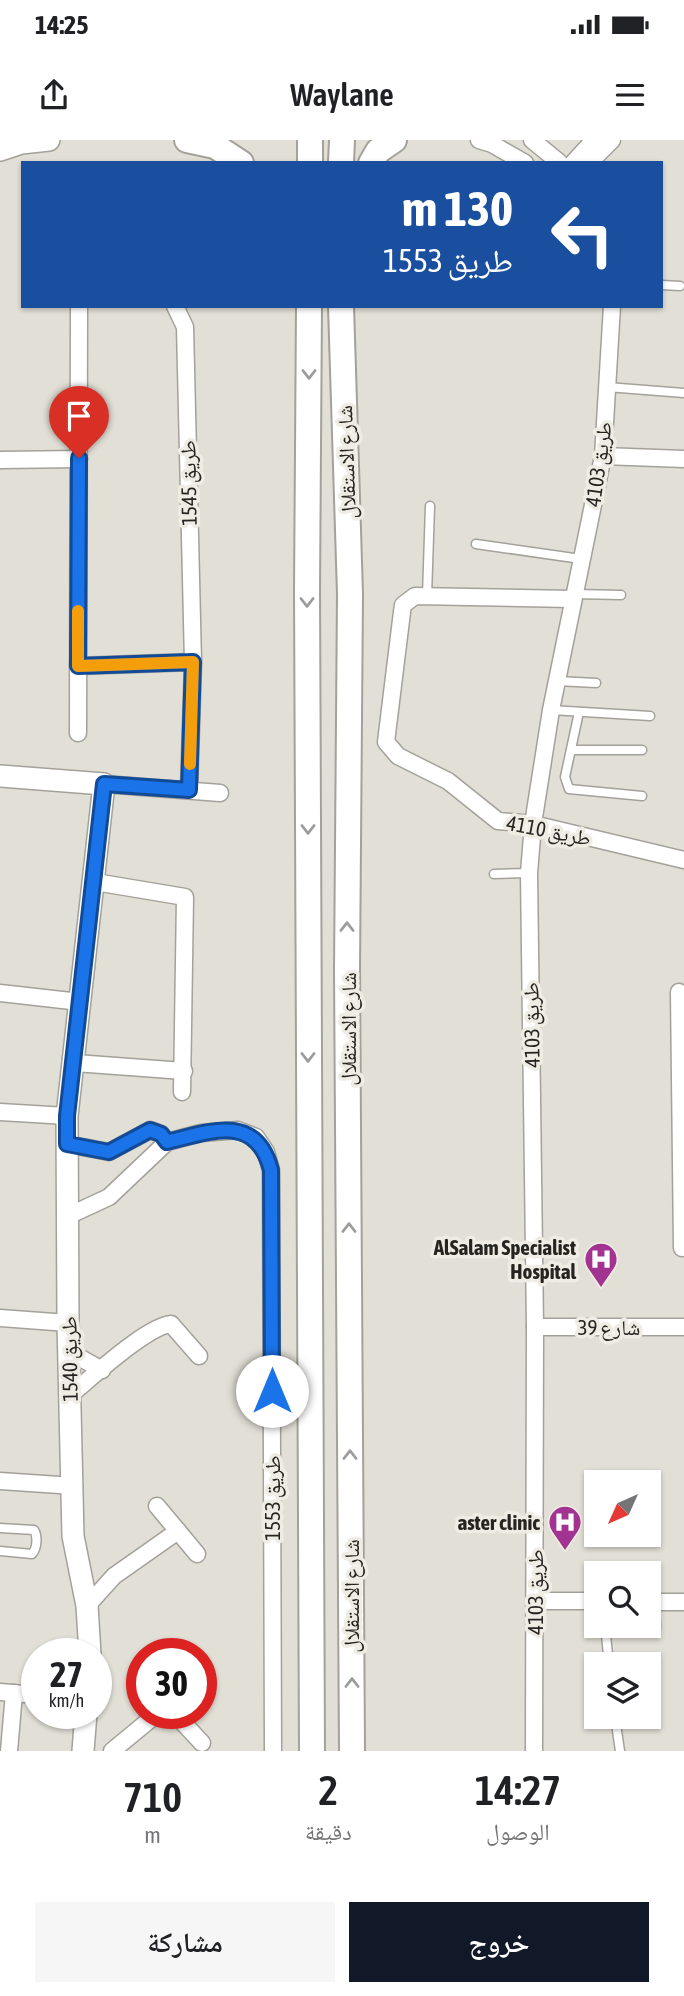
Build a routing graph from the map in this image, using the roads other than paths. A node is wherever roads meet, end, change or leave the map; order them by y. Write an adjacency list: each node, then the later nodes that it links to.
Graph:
1 (49, 140): 10 (street)
2 (187, 140): 11 (main road)
3 (310, 140): 12 (main road)
4 (342, 140): 13 (main road)
5 (394, 140): 14 (main road)
6 (479, 140): 15 (street)
7 (531, 140): 16 (street)
8 (594, 140): 17 (street)
9 (612, 140): 18 (street)
10 (0, 150)
11 (238, 161)
12 (310, 161)
13 (341, 161)
14 (373, 161)
15 (524, 161)
16 (557, 161)
17 (575, 161)
18 (591, 161)
19 (663, 285): 20 (lane)
20 (680, 286)
21 (79, 308): 29 (street)
22 (176, 308): 38 (street, طريق 1545)
23 (309, 308): 106 (main road, شارع الاستقلال, one-way to 106)
24 (341, 308): 107 (main road, شارع الاستقلال, one-way to 24)
25 (612, 308): 26 (street, طريق 4103)
26 (607, 387): 27 (lane); 28 (street, طريق 4103)
27 (684, 393)
28 (603, 456): 30 (street); 34 (street, طريق 4103)
29 (79, 458): 31 (street); 39 (street)
30 (684, 459)
31 (0, 460)
32 (430, 506): 36 (lane)
33 (476, 544): 34 (lane)
34 (581, 559): 37 (street, طريق 4103)
35 (621, 595): 37 (lane)
36 (428, 596): 37 (street); 53 (street, طريق 4110)
37 (573, 597): 40 (street, طريق 4103)
38 (193, 662): 39 (street); 50 (street, طريق 1545)
39 (78, 666): 45 (street)
40 (557, 681): 41 (lane); 42 (street, طريق 4103)
41 (596, 683)
42 (551, 710): 43 (lane); 53 (street, طريق 4103)
43 (579, 712): 44 (lane); 46 (lane)
44 (650, 716)
45 (78, 733)
46 (571, 750): 47 (lane); 52 (lane)
47 (642, 750)
48 (0, 776): 49 (street)
49 (104, 784): 50 (street); 57 (street, طريق 1540)
50 (189, 790): 51 (street)
51 (220, 793)
52 (642, 796)
53 (533, 824): 54 (street, طريق 4110); 55 (street, طريق 4103)
54 (684, 860)
55 (529, 873): 56 (lane); 75 (street, طريق 4103)
56 (494, 874)
57 (95, 882): 60 (street, طريق 1540); 62 (street)
58 (679, 992): 68 (street)
59 (0, 993): 60 (street)
60 (80, 1003): 61 (street, طريق 1540)
61 (75, 1063): 62 (street); 65 (street, طريق 1540)
62 (184, 1070): 63 (street)
63 (182, 1092)
64 (0, 1112): 65 (street)
65 (67, 1116): 67 (street, طريق 1540)
66 (167, 1142): 67 (street); 70 (street, طريق 1553); 105 (street, طريق 1553)
67 (67, 1144): 69 (street, طريق 1540)
68 (683, 1181): 72 (street)
69 (68, 1188): 70 (street); 71 (street, طريق 1540)
70 (98, 1201): 71 (street, طريق 1553)
71 (68, 1216): 74 (street, طريق 1540)
72 (682, 1248)
73 (0, 1318): 74 (street)
74 (68, 1323): 77 (street, طريق 1540)
75 (535, 1326): 76 (street, شارع 39); 90 (street, طريق 4103)
76 (684, 1327)
77 (68, 1351): 79 (street); 80 (street, طريق 1540)
78 (199, 1356): 79 (street)
79 (102, 1370): 80 (street)
80 (69, 1396): 82 (street, طريق 1540)
81 (0, 1481): 82 (street)
82 (74, 1486): 89 (street, طريق 1540)
83 (157, 1506): 85 (street)
84 (0, 1528): 86 (lane)
85 (177, 1531): 87 (street); 88 (street)
86 (0, 1551)
87 (197, 1554)
88 (114, 1576): 89 (street); 94 (street)
89 (82, 1580): 94 (street, طريق 1540)
90 (536, 1601): 91 (street); 108 (street, طريق 4103)
91 (584, 1601)
92 (661, 1602): 93 (street)
93 (684, 1602)
94 (87, 1606): 95 (street, طريق 1540)
95 (89, 1638)
96 (7, 1692): 103 (street)
97 (85, 1729): 102 (street)
98 (139, 1729): 104 (street)
99 (189, 1729): 101 (street)
100 (617, 1729): 109 (lane)
101 (202, 1743)
102 (83, 1748): 104 (street)
103 (9, 1751)
104 (112, 1751)
105 (273, 1751)
106 (312, 1751)
107 (352, 1751)
108 (534, 1751)
109 (620, 1751)

